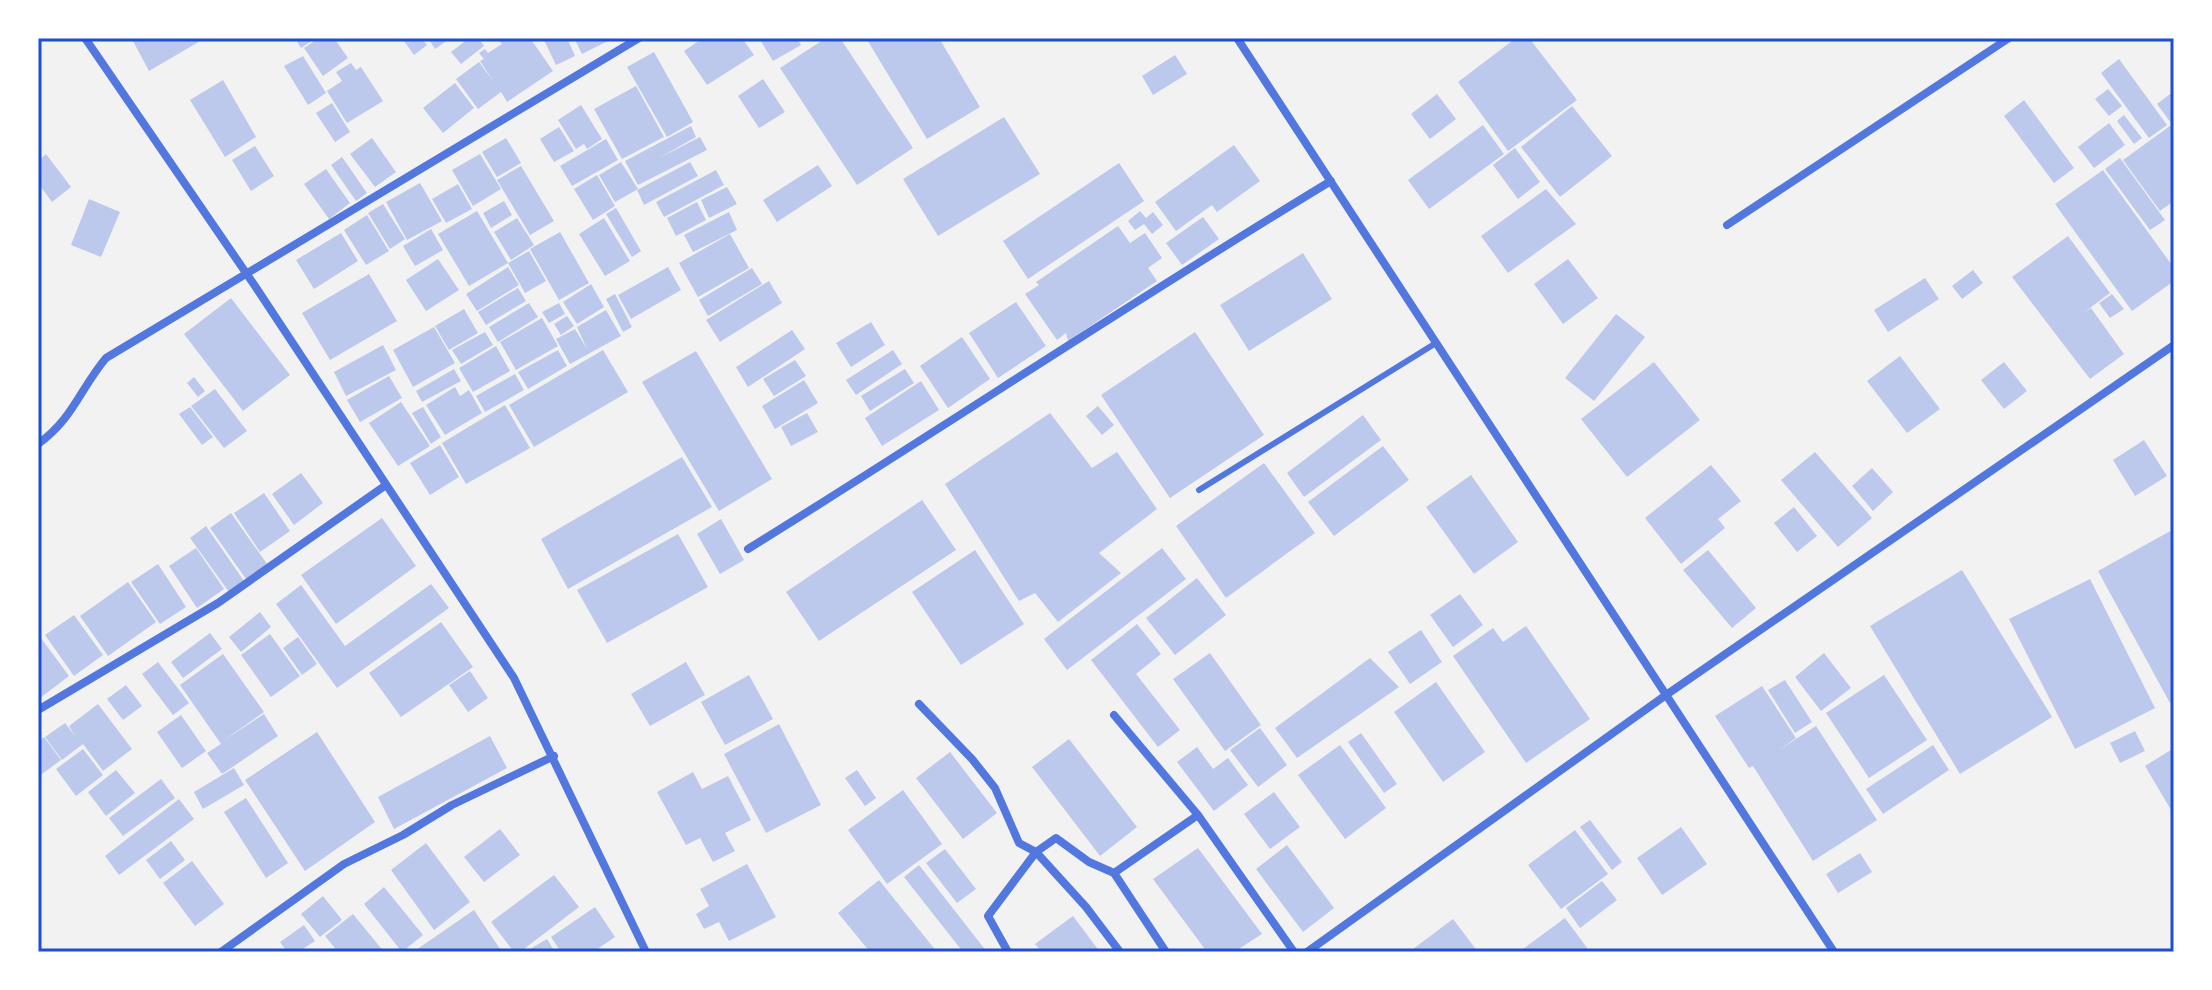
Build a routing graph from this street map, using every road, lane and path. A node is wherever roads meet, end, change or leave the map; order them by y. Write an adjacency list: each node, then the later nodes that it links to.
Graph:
1 (85, 38): 7 (street)
2 (639, 38): 7 (street)
3 (1237, 38): 5 (street)
4 (2009, 38): 6 (street)
5 (1331, 181): 8 (street); 13 (street)
6 (1727, 225)
7 (246, 273): 10 (street); 11 (street)
8 (1436, 343): 12 (lane); 14 (street)
9 (2174, 345): 14 (street)
10 (38, 444)
11 (386, 485): 16 (street); 18 (street)
12 (1199, 490)
13 (748, 549)
14 (1666, 695): 28 (street); 29 (street)
15 (919, 704): 20 (street)
16 (38, 710)
17 (1114, 715): 19 (street)
18 (554, 756): 22 (street); 23 (street)
19 (1198, 815): 21 (street); 27 (street)
20 (1036, 852): 21 (street); 24 (street); 25 (street)
21 (1114, 873): 26 (street)
22 (221, 952)
23 (646, 952)
24 (1008, 952)
25 (1120, 952)
26 (1166, 952)
27 (1294, 952)
28 (1307, 952)
29 (1834, 952)

